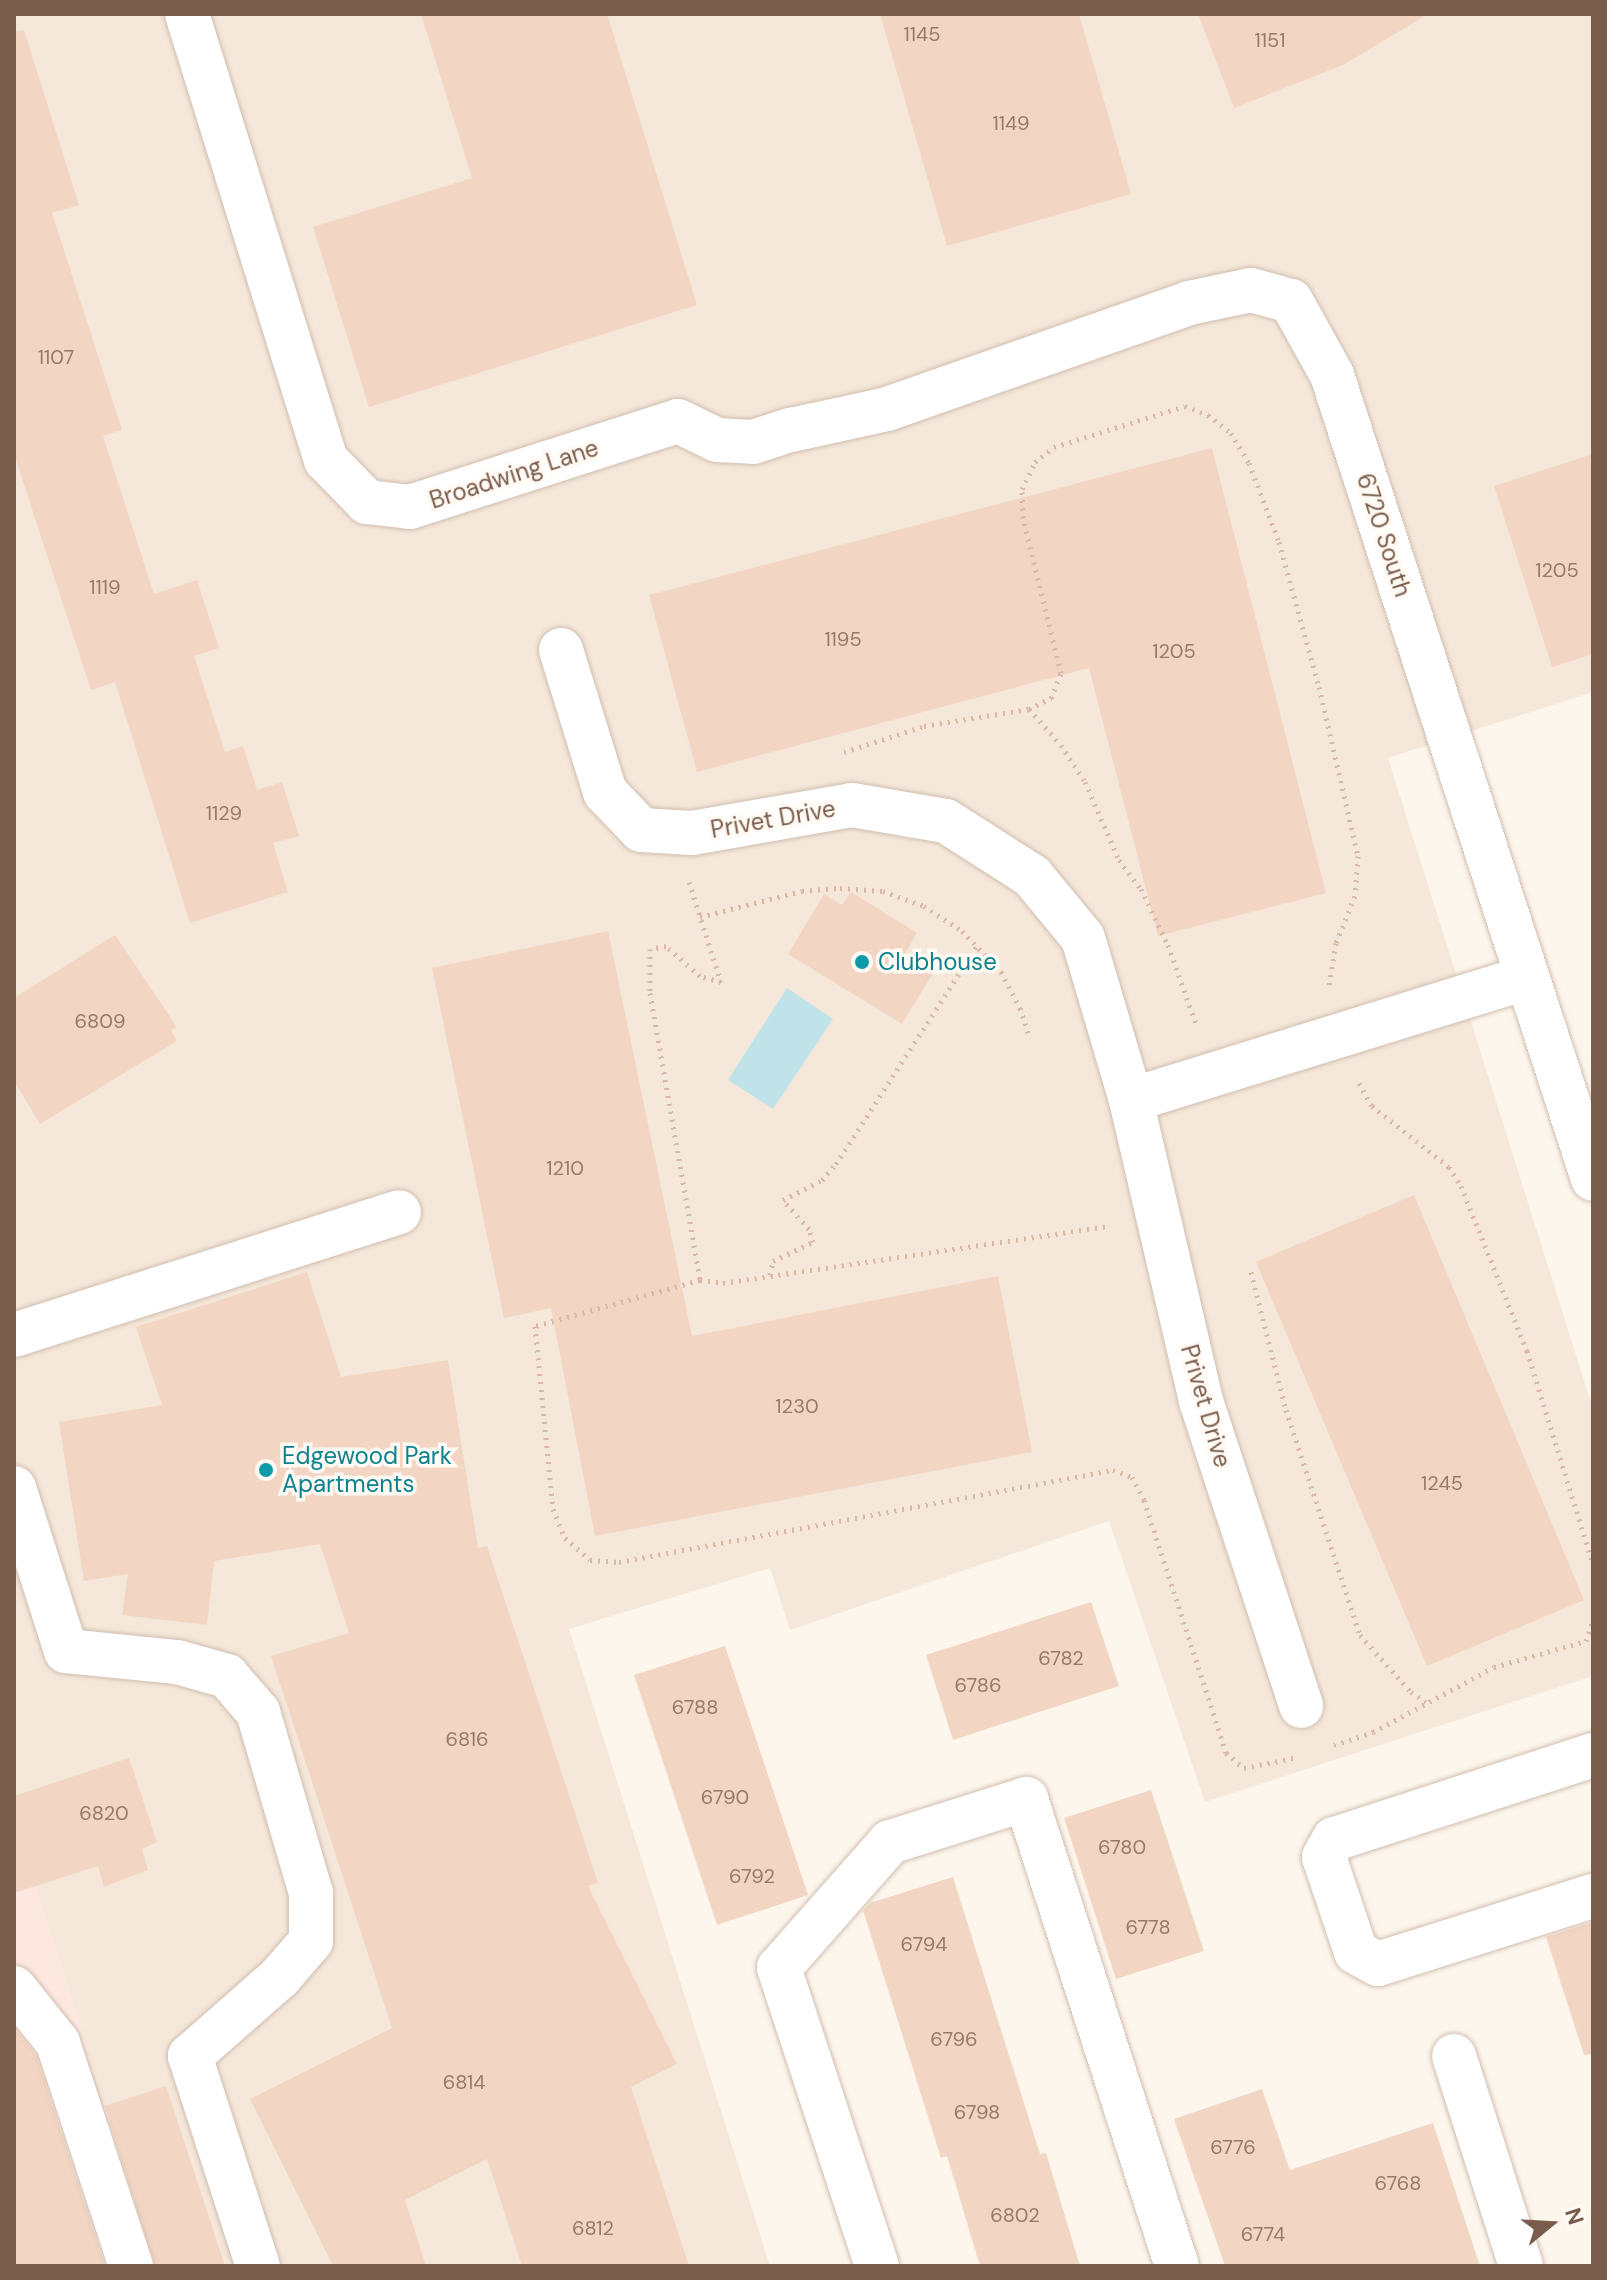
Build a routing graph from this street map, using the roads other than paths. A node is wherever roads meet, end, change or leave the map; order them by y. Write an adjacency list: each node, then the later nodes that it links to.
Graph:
1 (187, 14): 2 (street, Broadwing Lane)
2 (887, 409): 4 (street, 6720 South)
3 (561, 650): 5 (street, Privet Drive)
4 (1526, 978): 5 (street); 6 (street, 6720 South)
5 (1131, 1100): 10 (street, Privet Drive)
6 (1593, 1179)
7 (399, 1212): 8 (street)
8 (14, 1335)
9 (14, 1488): 16 (street)
10 (1301, 1706)
11 (1593, 1755): 12 (street)
12 (1593, 1896)
13 (14, 1988): 15 (street)
14 (1454, 2056): 19 (street)
15 (131, 2266)
16 (258, 2266)
17 (877, 2266): 18 (street)
18 (1177, 2266)
19 (1521, 2266)

